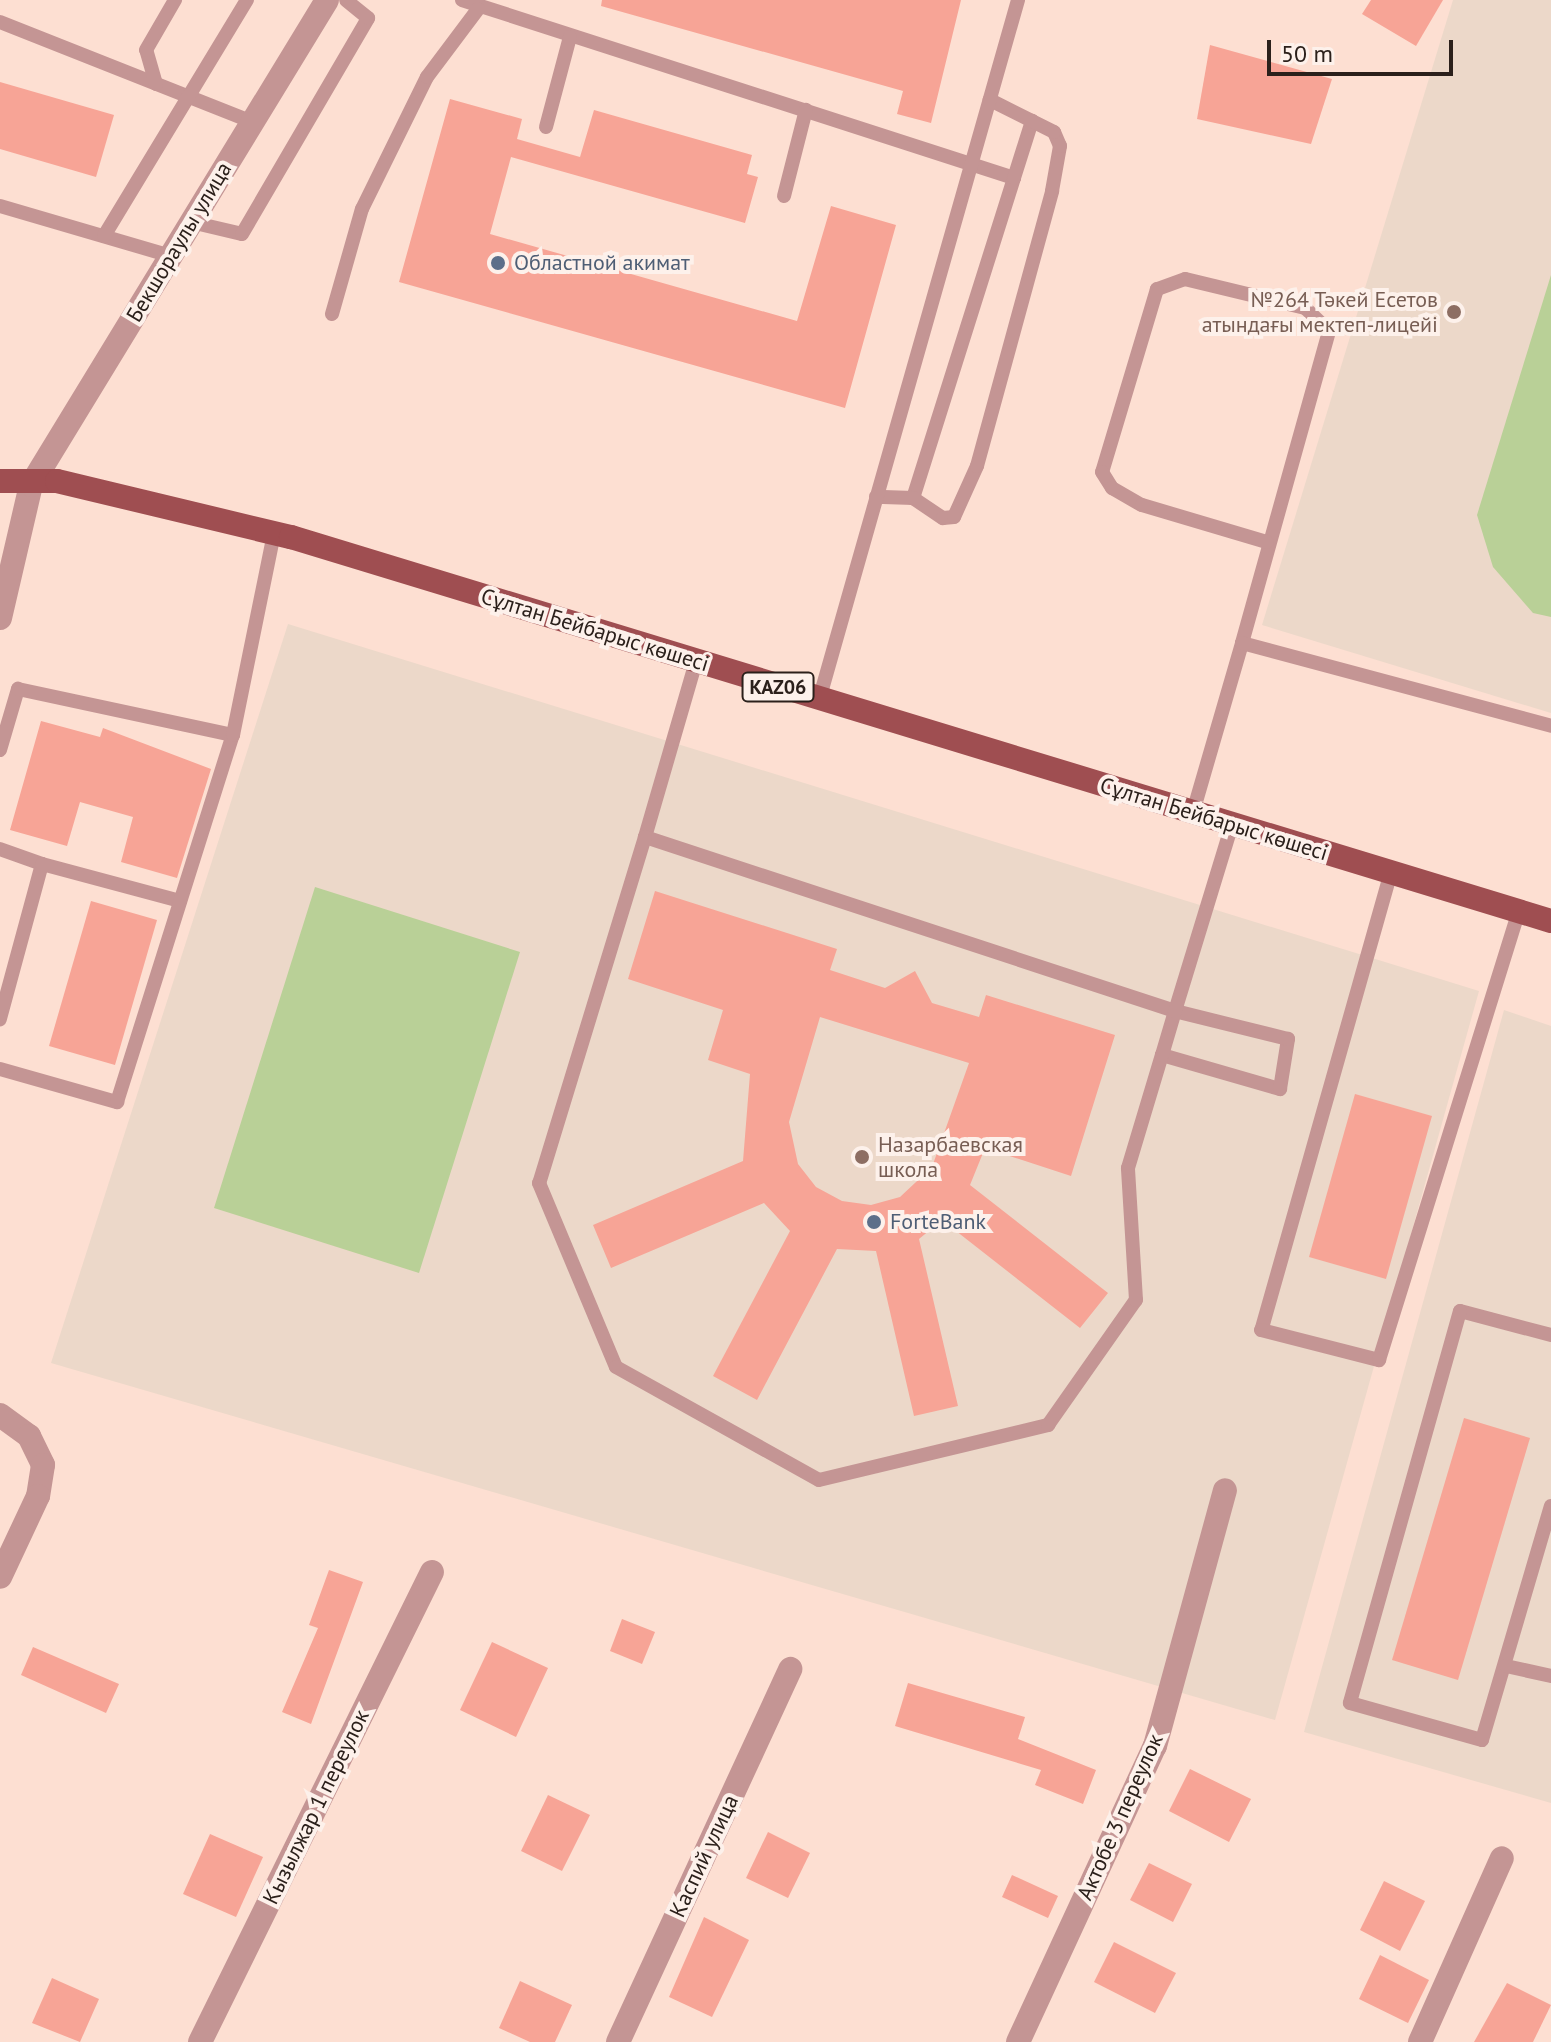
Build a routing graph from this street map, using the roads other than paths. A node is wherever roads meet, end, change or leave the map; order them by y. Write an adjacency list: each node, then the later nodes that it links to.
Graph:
1 (175, 0): 10 (lane)
2 (247, 0): 11 (lane)
3 (327, 0): 15 (street, Бекшораулы улица)
4 (346, 0): 21 (lane)
5 (462, 0): 7 (lane)
6 (1018, 0): 12 (lane)
7 (478, 9): 9 (lane); 24 (lane)
8 (0, 22): 10 (lane)
9 (570, 37): 13 (lane); 16 (lane)
10 (156, 84): 11 (lane)
11 (187, 96): 15 (lane); 22 (lane)
12 (990, 100): 14 (lane); 17 (lane)
13 (806, 110): 17 (lane); 19 (lane)
14 (1032, 121): 18 (lane); 28 (lane)
15 (252, 122): 21 (street, Бекшораулы улица)
16 (546, 127)
17 (969, 161): 18 (lane); 27 (lane)
18 (1014, 178): 28 (lane)
19 (784, 196)
20 (0, 206): 22 (lane)
21 (191, 222): 23 (street, Бекшораулы улица)
22 (104, 236): 23 (lane)
23 (171, 256): 26 (street, Бекшораулы улица)
24 (332, 314)
25 (0, 481): 26 (main road, Сұлтан Бейбарыс көшесі / KAZ06)
26 (31, 485): 29 (main road, Сұлтан Бейбарыс көшесі / KAZ06); 31 (street, Бекшораулы улица)
27 (876, 497): 28 (lane); 34 (lane)
28 (913, 498)
29 (274, 533): 33 (main road, Сұлтан Бейбарыс көшесі / KAZ06); 36 (lane)
30 (1267, 542): 30 (lane); 32 (lane)
31 (0, 618)
32 (1242, 643): 35 (lane); 38 (lane)
33 (696, 661): 34 (main road, Сұлтан Бейбарыс көшесі / KAZ06); 40 (lane)
34 (819, 700): 38 (main road, Сұлтан Бейбарыс көшесі / KAZ06)
35 (1551, 726)
36 (233, 735): 37 (lane); 44 (lane)
37 (0, 750)
38 (1193, 812): 39 (main road, Сұлтан Бейбарыс көшесі / KAZ06)
39 (1232, 824): 43 (main road, Сұлтан Бейбарыс көшесі / KAZ06); 47 (lane)
40 (645, 837): 47 (lane); 49 (lane)
41 (0, 849): 42 (lane)
42 (42, 864): 44 (lane); 48 (lane)
43 (1391, 872): 45 (main road, Сұлтан Бейбарыс көшесі / KAZ06); 45 (lane)
44 (180, 901): 50 (lane)
45 (1519, 911): 46 (main road, Сұлтан Бейбарыс көшесі / KAZ06)
46 (1551, 921)
47 (1175, 1011): 49 (lane); 49 (lane)
48 (0, 1019)
49 (1162, 1055)
50 (0, 1069)
51 (1551, 1335): 57 (lane)
52 (0, 1415): 56 (street)
53 (1225, 1490): 63 (street, Актобе 3 переулок)
54 (1551, 1506): 57 (lane)
55 (432, 1572): 61 (street, Кызылжар 1 переулок)
56 (0, 1577)
57 (1506, 1666): 59 (lane)
58 (790, 1669): 62 (street, Каспий улица)
59 (1551, 1676)
60 (1502, 1858): 64 (street)
61 (200, 2042)
62 (618, 2042)
63 (1018, 2042)
64 (1420, 2042)

